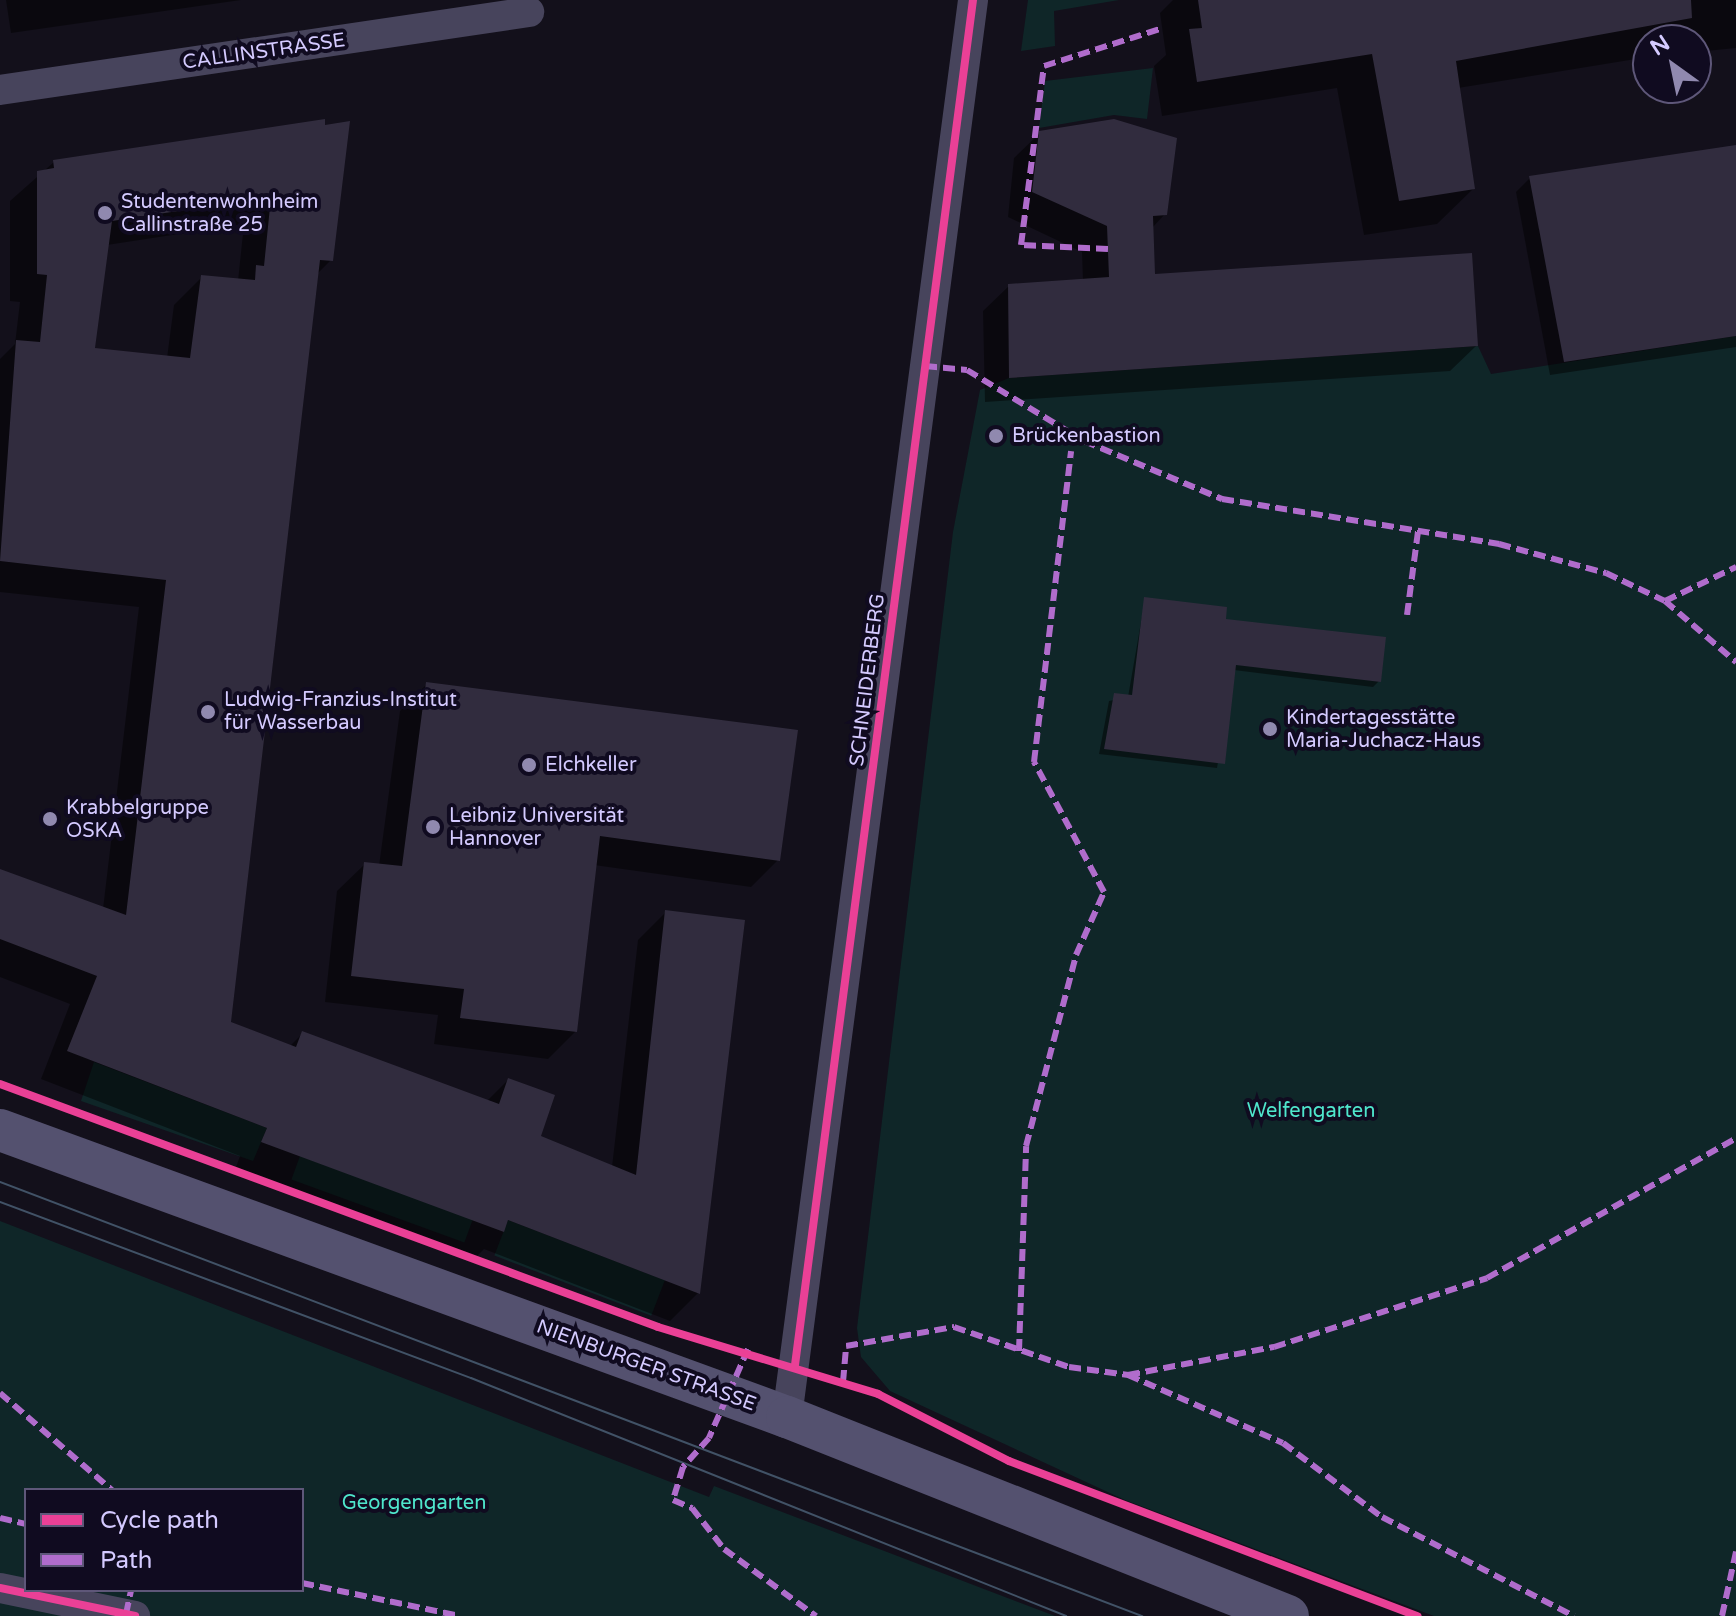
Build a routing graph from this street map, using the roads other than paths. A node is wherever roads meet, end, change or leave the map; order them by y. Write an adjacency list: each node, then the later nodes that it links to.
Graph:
1 (973, 0): 5 (street, SCHNEIDERBERG)
2 (529, 12): 3 (street, CALLINSTRASSE)
3 (0, 90)
4 (0, 1130): 5 (street, NIENBURGER STRASSE)
5 (787, 1417): 8 (street, NIENBURGER STRASSE)
6 (0, 1588): 7 (street)
7 (135, 1616)
8 (1288, 1616)

